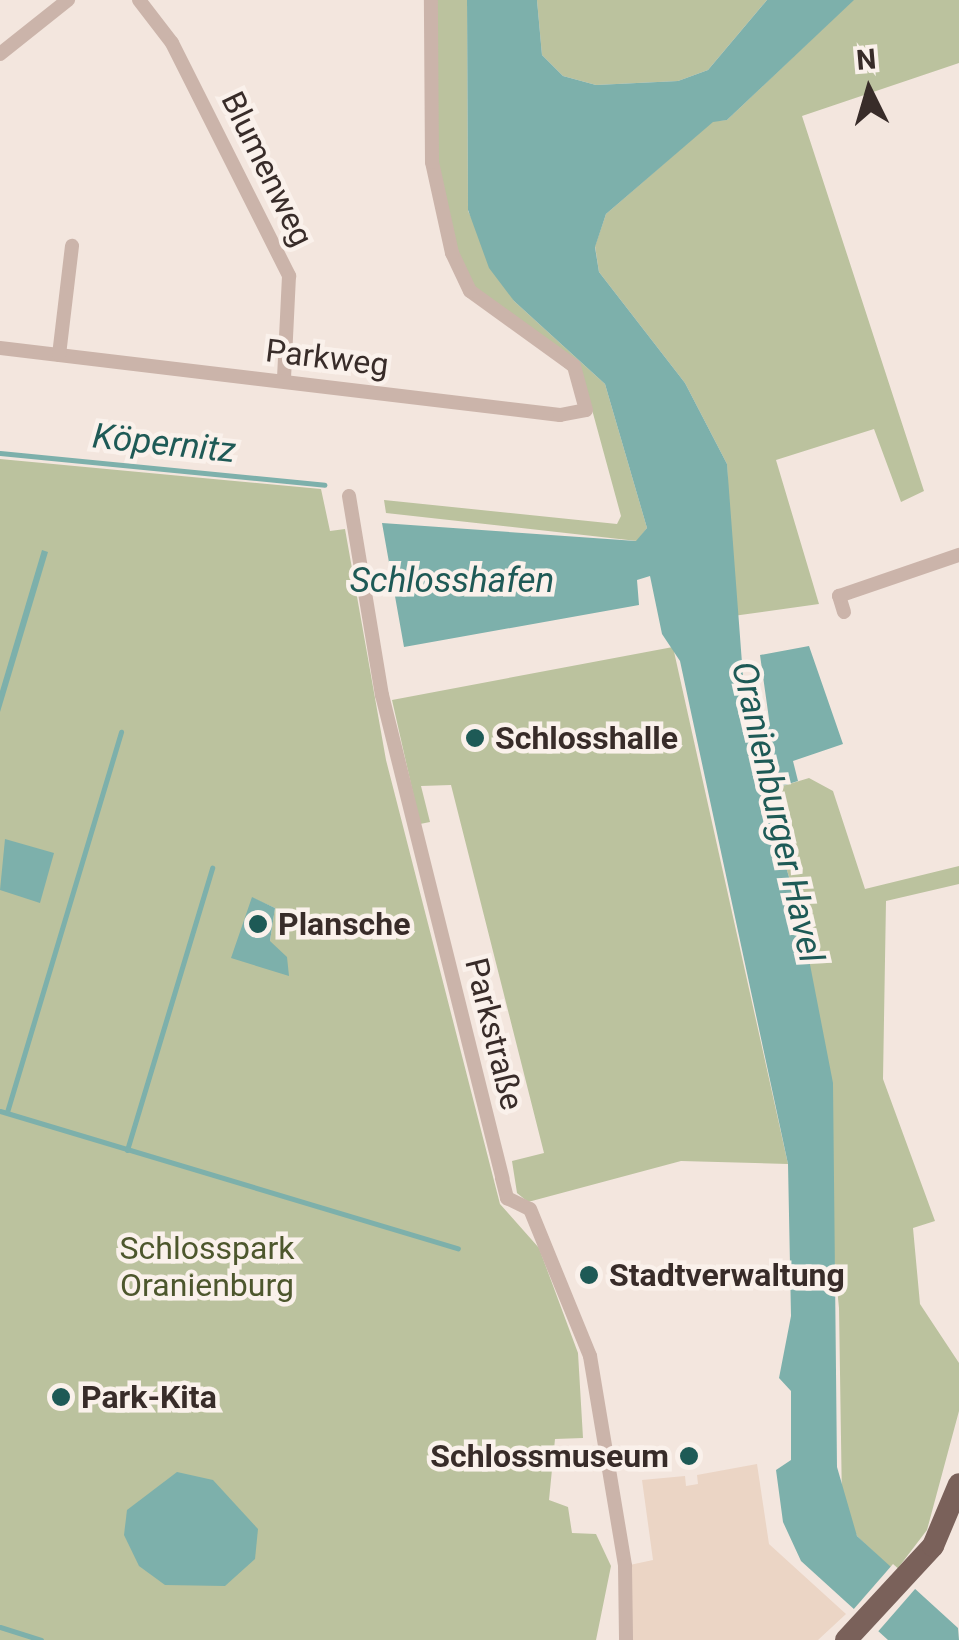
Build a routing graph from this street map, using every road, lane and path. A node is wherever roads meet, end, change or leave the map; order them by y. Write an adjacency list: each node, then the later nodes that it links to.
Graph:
1 (68, 0): 4 (street)
2 (139, 0): 8 (street, Blumenweg)
3 (430, 0): 8 (street, Parkweg)
4 (0, 54)
5 (72, 246): 7 (street)
6 (0, 348): 7 (street, Parkweg)
7 (60, 355): 8 (street, Parkweg)
8 (284, 380)
9 (349, 496): 14 (street, Parkstraße)
10 (959, 556): 11 (street)
11 (844, 612)
12 (959, 1484): 13 (main road)
13 (851, 1634)
14 (626, 1640)

